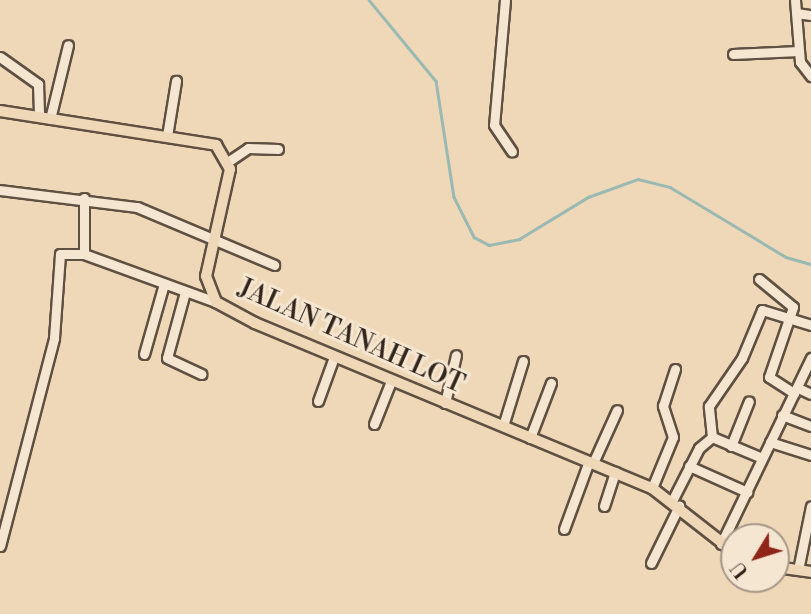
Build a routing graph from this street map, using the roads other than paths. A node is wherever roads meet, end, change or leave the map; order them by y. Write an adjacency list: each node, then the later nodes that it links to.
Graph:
1 (505, 0): 15 (street)
2 (795, 0): 3 (street)
3 (796, 13): 4 (street); 6 (street)
4 (811, 15)
5 (68, 45): 12 (street)
6 (799, 51): 7 (street); 9 (street)
7 (733, 54)
8 (0, 57): 12 (street)
9 (811, 76)
10 (176, 81): 13 (street)
11 (0, 111): 12 (main road)
12 (45, 118): 13 (main road)
13 (167, 136): 16 (main road)
14 (278, 149): 16 (street)
15 (512, 152)
16 (229, 160): 19 (main road, JALAN TANAH LOT)
17 (0, 190): 18 (street)
18 (84, 198): 19 (street); 20 (street)
19 (213, 243): 21 (street); 25 (main road, JALAN TANAH LOT)
20 (84, 254): 23 (street); 64 (street)
21 (274, 265)
22 (759, 279): 26 (street)
23 (164, 285): 24 (street); 28 (street)
24 (185, 292): 25 (street); 34 (street)
25 (216, 302): 30 (main road, JALAN TANAH LOT)
26 (793, 317): 27 (street); 37 (street); 47 (street)
27 (811, 325)
28 (144, 354)
29 (456, 355): 41 (street)
30 (334, 357): 35 (main road, JALAN TANAH LOT); 39 (street)
31 (811, 358): 37 (street)
32 (523, 360): 45 (street)
33 (675, 369): 56 (street)
34 (202, 373)
35 (391, 381): 41 (main road, JALAN TANAH LOT); 44 (street)
36 (551, 383): 48 (street)
37 (796, 391): 38 (street); 43 (street)
38 (811, 394)
39 (318, 401)
40 (749, 401): 50 (street)
41 (444, 403): 45 (main road, JALAN TANAH LOT)
42 (617, 410): 53 (street)
43 (782, 415): 46 (street); 49 (street)
44 (374, 424)
45 (503, 426): 48 (main road, JALAN TANAH LOT)
46 (811, 426)
47 (712, 437): 50 (street); 54 (street)
48 (530, 438): 53 (main road, JALAN TANAH LOT)
49 (770, 442): 51 (street); 52 (street)
50 (731, 446): 52 (street)
51 (811, 455)
52 (762, 458): 57 (street)
53 (591, 462): 55 (main road, JALAN TANAH LOT); 62 (street)
54 (689, 466): 57 (street); 58 (street)
55 (615, 472): 56 (main road, JALAN TANAH LOT); 59 (street)
56 (652, 488): 58 (main road, JALAN TANAH LOT)
57 (747, 492): 61 (street)
58 (676, 503): 63 (main road, JALAN TANAH LOT); 65 (street)
59 (604, 506)
60 (811, 506): 67 (street)
61 (732, 523)
62 (564, 529)
63 (720, 543)
64 (0, 546)
65 (651, 563)
66 (790, 569): 67 (main road)
67 (798, 570): 68 (main road)
68 (811, 572)

